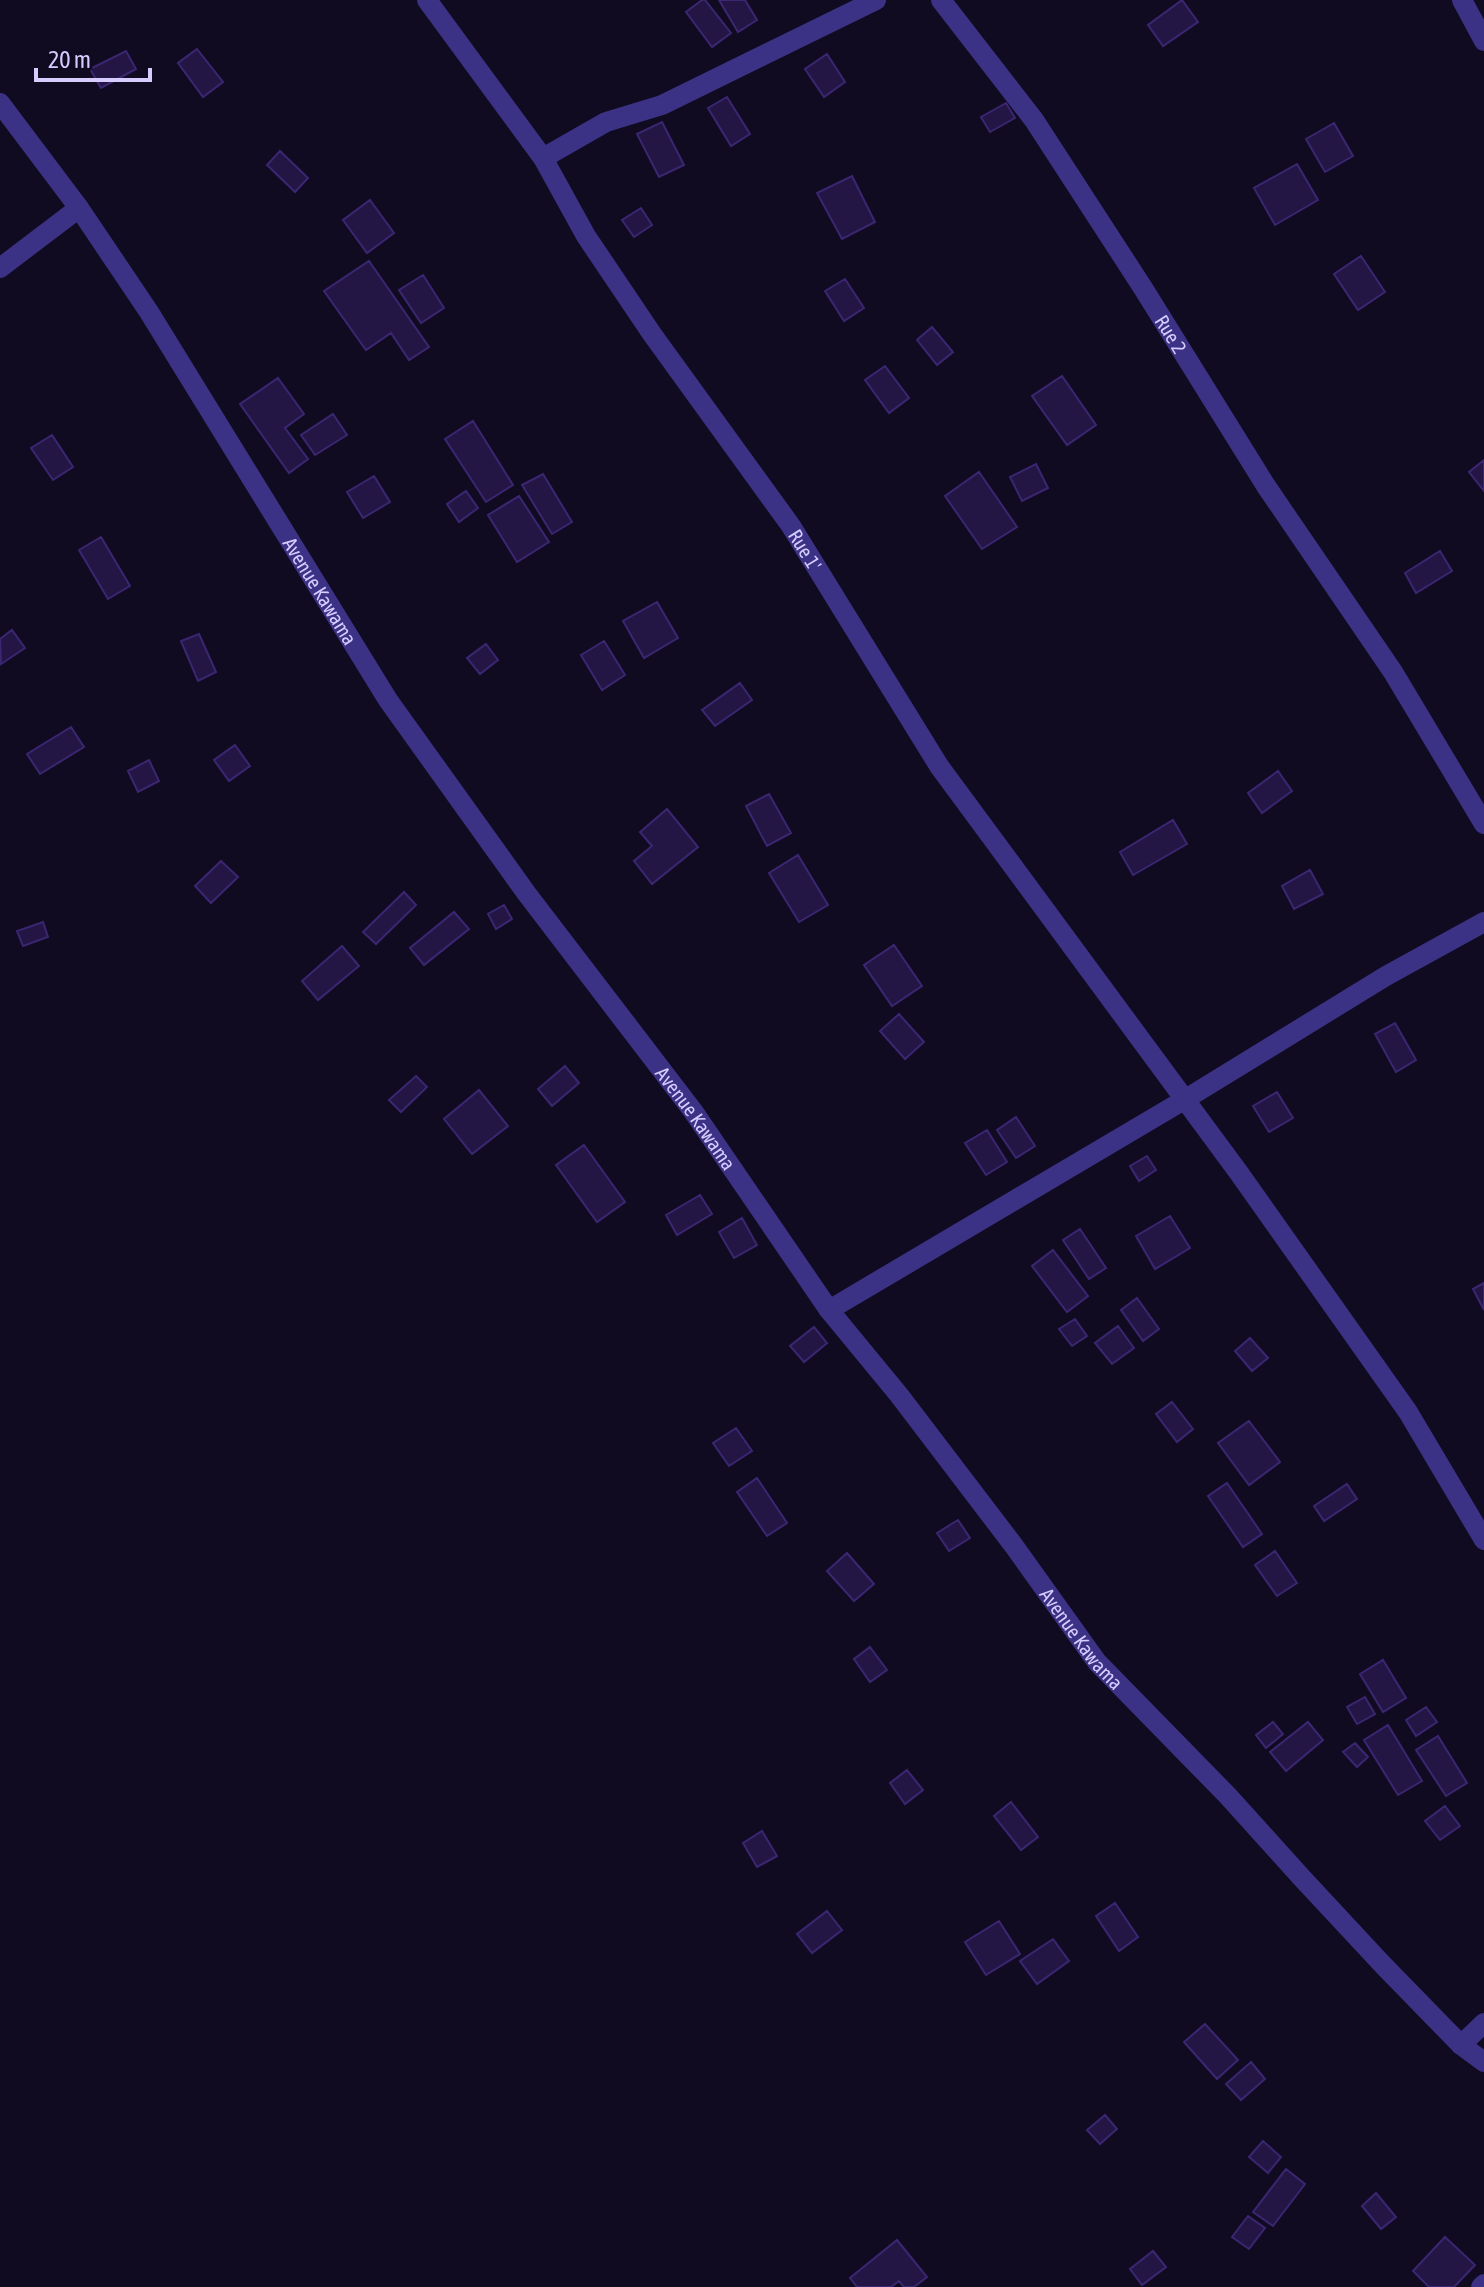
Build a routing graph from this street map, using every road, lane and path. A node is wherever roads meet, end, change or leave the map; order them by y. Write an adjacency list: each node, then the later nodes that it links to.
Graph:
1 (427, 0): 7 (street, Rue 1')
2 (876, 0): 7 (street)
3 (941, 0): 10 (street, Rue 2)
4 (1462, 0): 5 (street)
5 (1484, 41)
6 (0, 103): 8 (street, Avenue Kawama)
7 (543, 158): 12 (street, Rue 1')
8 (79, 208): 9 (street); 13 (street, Avenue Kawama)
9 (0, 268)
10 (1484, 824)
11 (1484, 922): 12 (street)
12 (1184, 1100): 13 (street); 14 (street, Rue 1')
13 (829, 1310): 16 (street, Avenue Kawama)
14 (1484, 1540)
15 (1484, 2023): 16 (street)
16 (1461, 2045): 17 (street, Avenue Kawama)
17 (1484, 2062)

